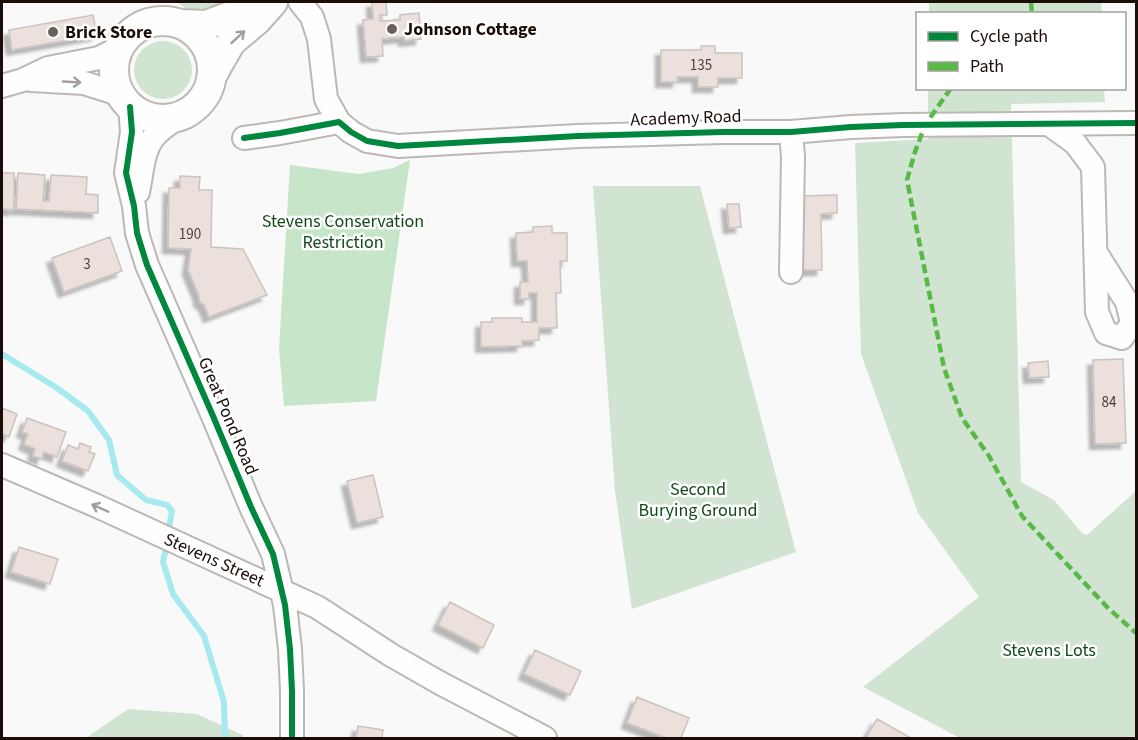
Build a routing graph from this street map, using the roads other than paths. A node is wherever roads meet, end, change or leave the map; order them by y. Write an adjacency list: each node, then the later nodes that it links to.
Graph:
1 (134, 2): 6 (main road)
2 (258, 2): 5 (main road)
3 (273, 2): 7 (main road, one-way to 3)
4 (300, 2): 12 (street)
5 (172, 16): 6 (main road); 7 (main road)
6 (120, 44): 8 (street); 10 (main road)
7 (211, 78): 11 (main road)
8 (23, 80): 9 (street); 10 (street, one-way to 10)
9 (2, 86)
10 (124, 101): 11 (main road); 17 (street, Great Pond Road)
11 (179, 117): 17 (street, Great Pond Road)
12 (339, 122): 15 (street, Academy Road); 16 (street)
13 (1137, 123): 14 (street, Academy Road)
14 (1050, 125): 15 (street, Academy Road); 18 (street)
15 (791, 132): 19 (street)
16 (244, 138)
17 (134, 206): 21 (street, Great Pond Road)
18 (1096, 253)
19 (791, 272)
20 (2, 465): 21 (street, Stevens Street, one-way to 20)
21 (281, 590): 22 (street, Great Pond Road); 23 (street, Stevens Street)
22 (292, 738)
23 (545, 738)

